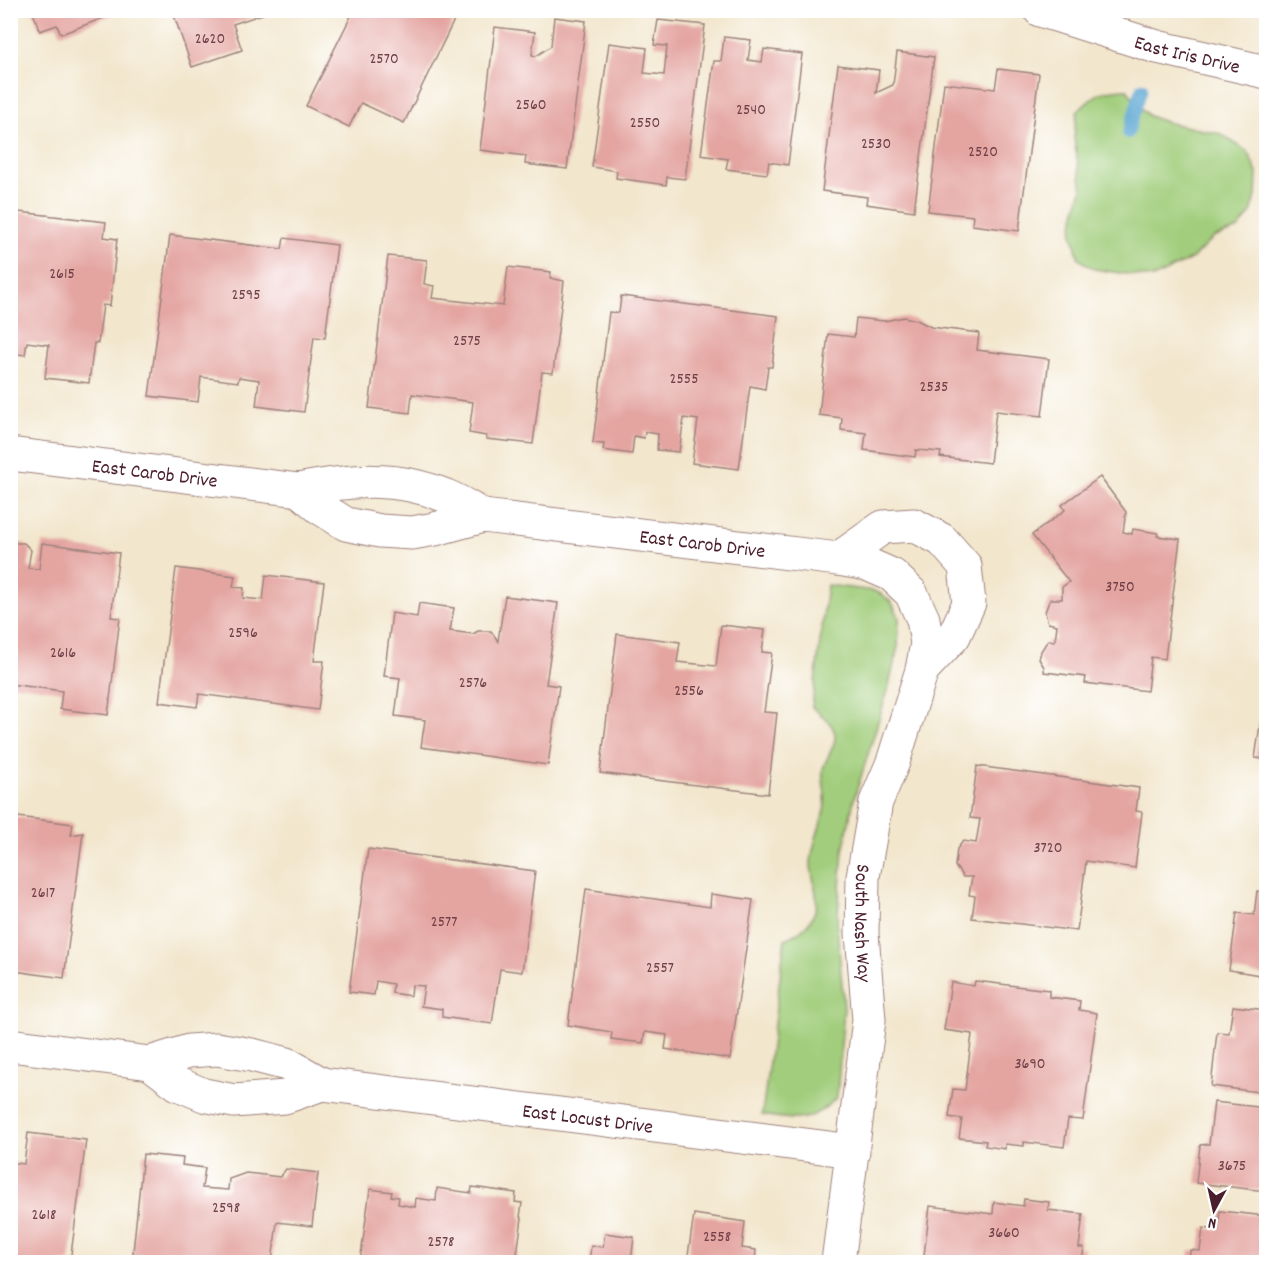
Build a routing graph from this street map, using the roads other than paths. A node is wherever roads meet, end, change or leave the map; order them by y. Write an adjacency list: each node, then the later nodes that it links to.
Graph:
1 (1040, 10): 2 (street, East Iris Drive)
2 (1266, 72)
3 (10, 454): 4 (street, East Carob Drive)
4 (299, 490): 5 (street, East Carob Drive); 5 (street, East Carob Drive)
5 (483, 516): 6 (street, East Carob Drive)
6 (838, 559): 7 (street, East Carob Drive); 8 (street)
7 (911, 593): 8 (street, South Nash Way)
8 (922, 670): 12 (street, South Nash Way)
9 (10, 1045): 10 (street, East Locust Drive)
10 (150, 1063): 11 (street, East Locust Drive); 11 (street, East Locust Drive)
11 (322, 1084): 12 (street, East Locust Drive)
12 (853, 1151): 13 (street, South Nash Way)
13 (838, 1263)

